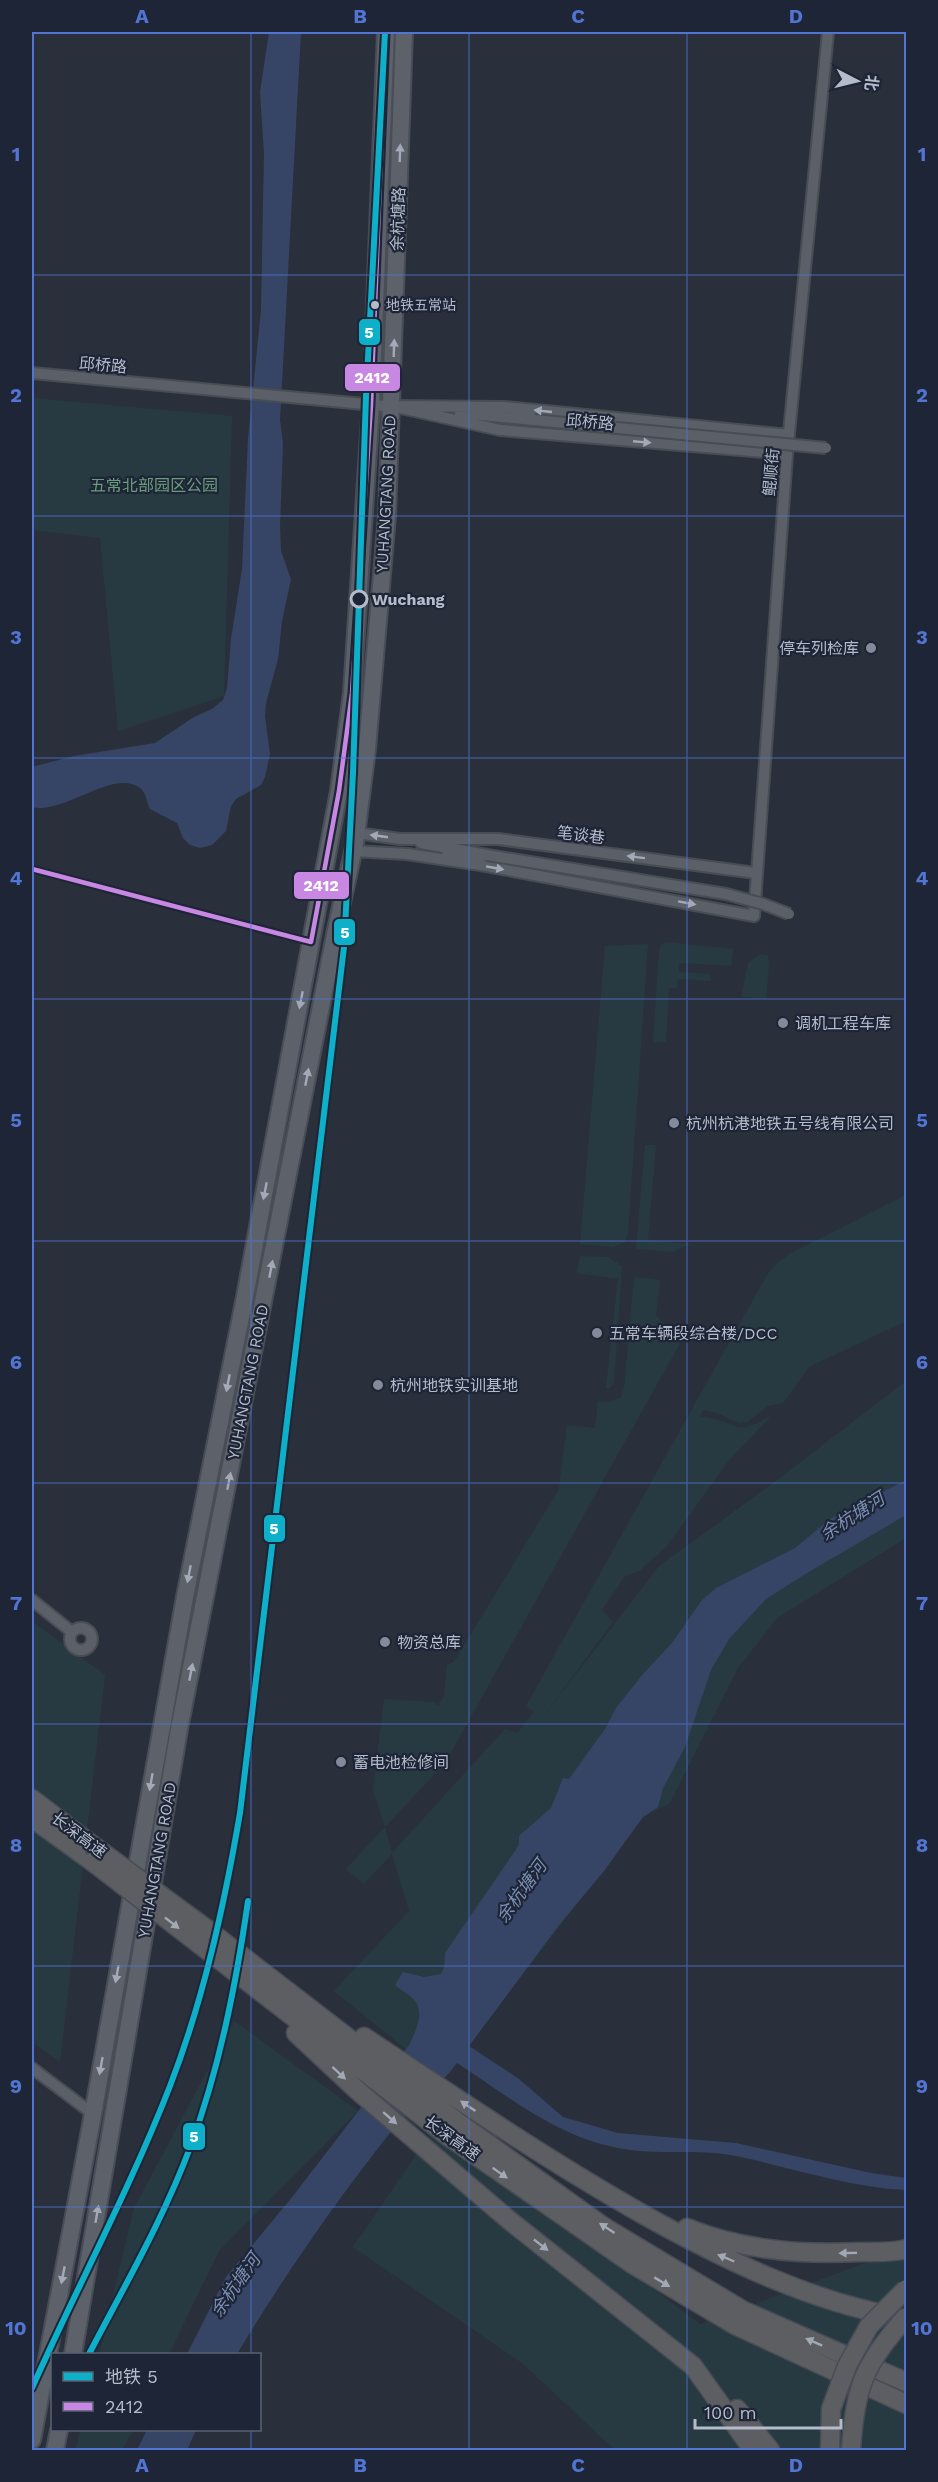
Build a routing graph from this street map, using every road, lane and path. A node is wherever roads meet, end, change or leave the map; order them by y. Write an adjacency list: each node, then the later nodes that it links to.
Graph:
1 (386, 32): 5 (main road, 余杭塘路)
2 (404, 32): 6 (main road, 余杭塘路, one-way to 2)
3 (828, 32): 7 (street, 鲲顺街)
4 (32, 373): 5 (street, 邱桥路)
5 (371, 405): 6 (street, 邱桥路); 25 (main road, YUHANGTANG ROAD, one-way to 25)
6 (392, 406): 7 (street, 邱桥路, one-way to 6); 8 (street, 邱桥路, bridge); 9 (street, 邱桥路, one-way to 9); 10 (main road, YUHANGTANG ROAD)
7 (789, 435): 9 (street, 鲲顺街)
8 (826, 448)
9 (787, 454): 15 (street, 鲲顺街)
10 (357, 833): 11 (street, 笔谈巷, one-way to 10); 12 (main road, YUHANGTANG ROAD)
11 (400, 839): 14 (street, 笔谈巷); 15 (street, 笔谈巷, one-way to 11)
12 (353, 851): 13 (street, 笔谈巷); 31 (main road, YUHANGTANG ROAD, one-way to 12)
13 (407, 854): 14 (street, 笔谈巷); 17 (street, 笔谈巷, one-way to 17)
14 (487, 855): 16 (street, 笔谈巷, bridge)
15 (756, 873): 17 (street, 鲲顺街)
16 (789, 914)
17 (754, 916)
18 (32, 1600): 19 (street)
19 (72, 1632)
20 (32, 1799): 22 (highway, 长深高速)
21 (32, 1818): 22 (highway, 长深高速)
22 (92, 1853): 23 (highway, 长深高速, bridge)
23 (227, 1956): 26 (highway, 长深高速); 27 (highway, one-way to 23); 32 (highway, one-way to 32)
24 (32, 2068): 25 (street)
25 (93, 2114): 36 (main road, YUHANGTANG ROAD, one-way to 36)
26 (441, 2120): 33 (highway, 长深高速, one-way to 26); 34 (highway, 长深高速, one-way to 34)
27 (584, 2181): 28 (highway, one-way to 27); 30 (highway, one-way to 27, bridge)
28 (906, 2249)
29 (906, 2289): 40 (highway, bridge)
30 (906, 2318): 41 (highway, bridge)
31 (73, 2353)
32 (693, 2366): 38 (highway); 39 (highway)
33 (906, 2382)
34 (906, 2404)
35 (59, 2431): 37 (main road)
36 (32, 2440)
37 (55, 2451)
38 (753, 2451)
39 (770, 2451)
40 (830, 2451)
41 (851, 2451)

